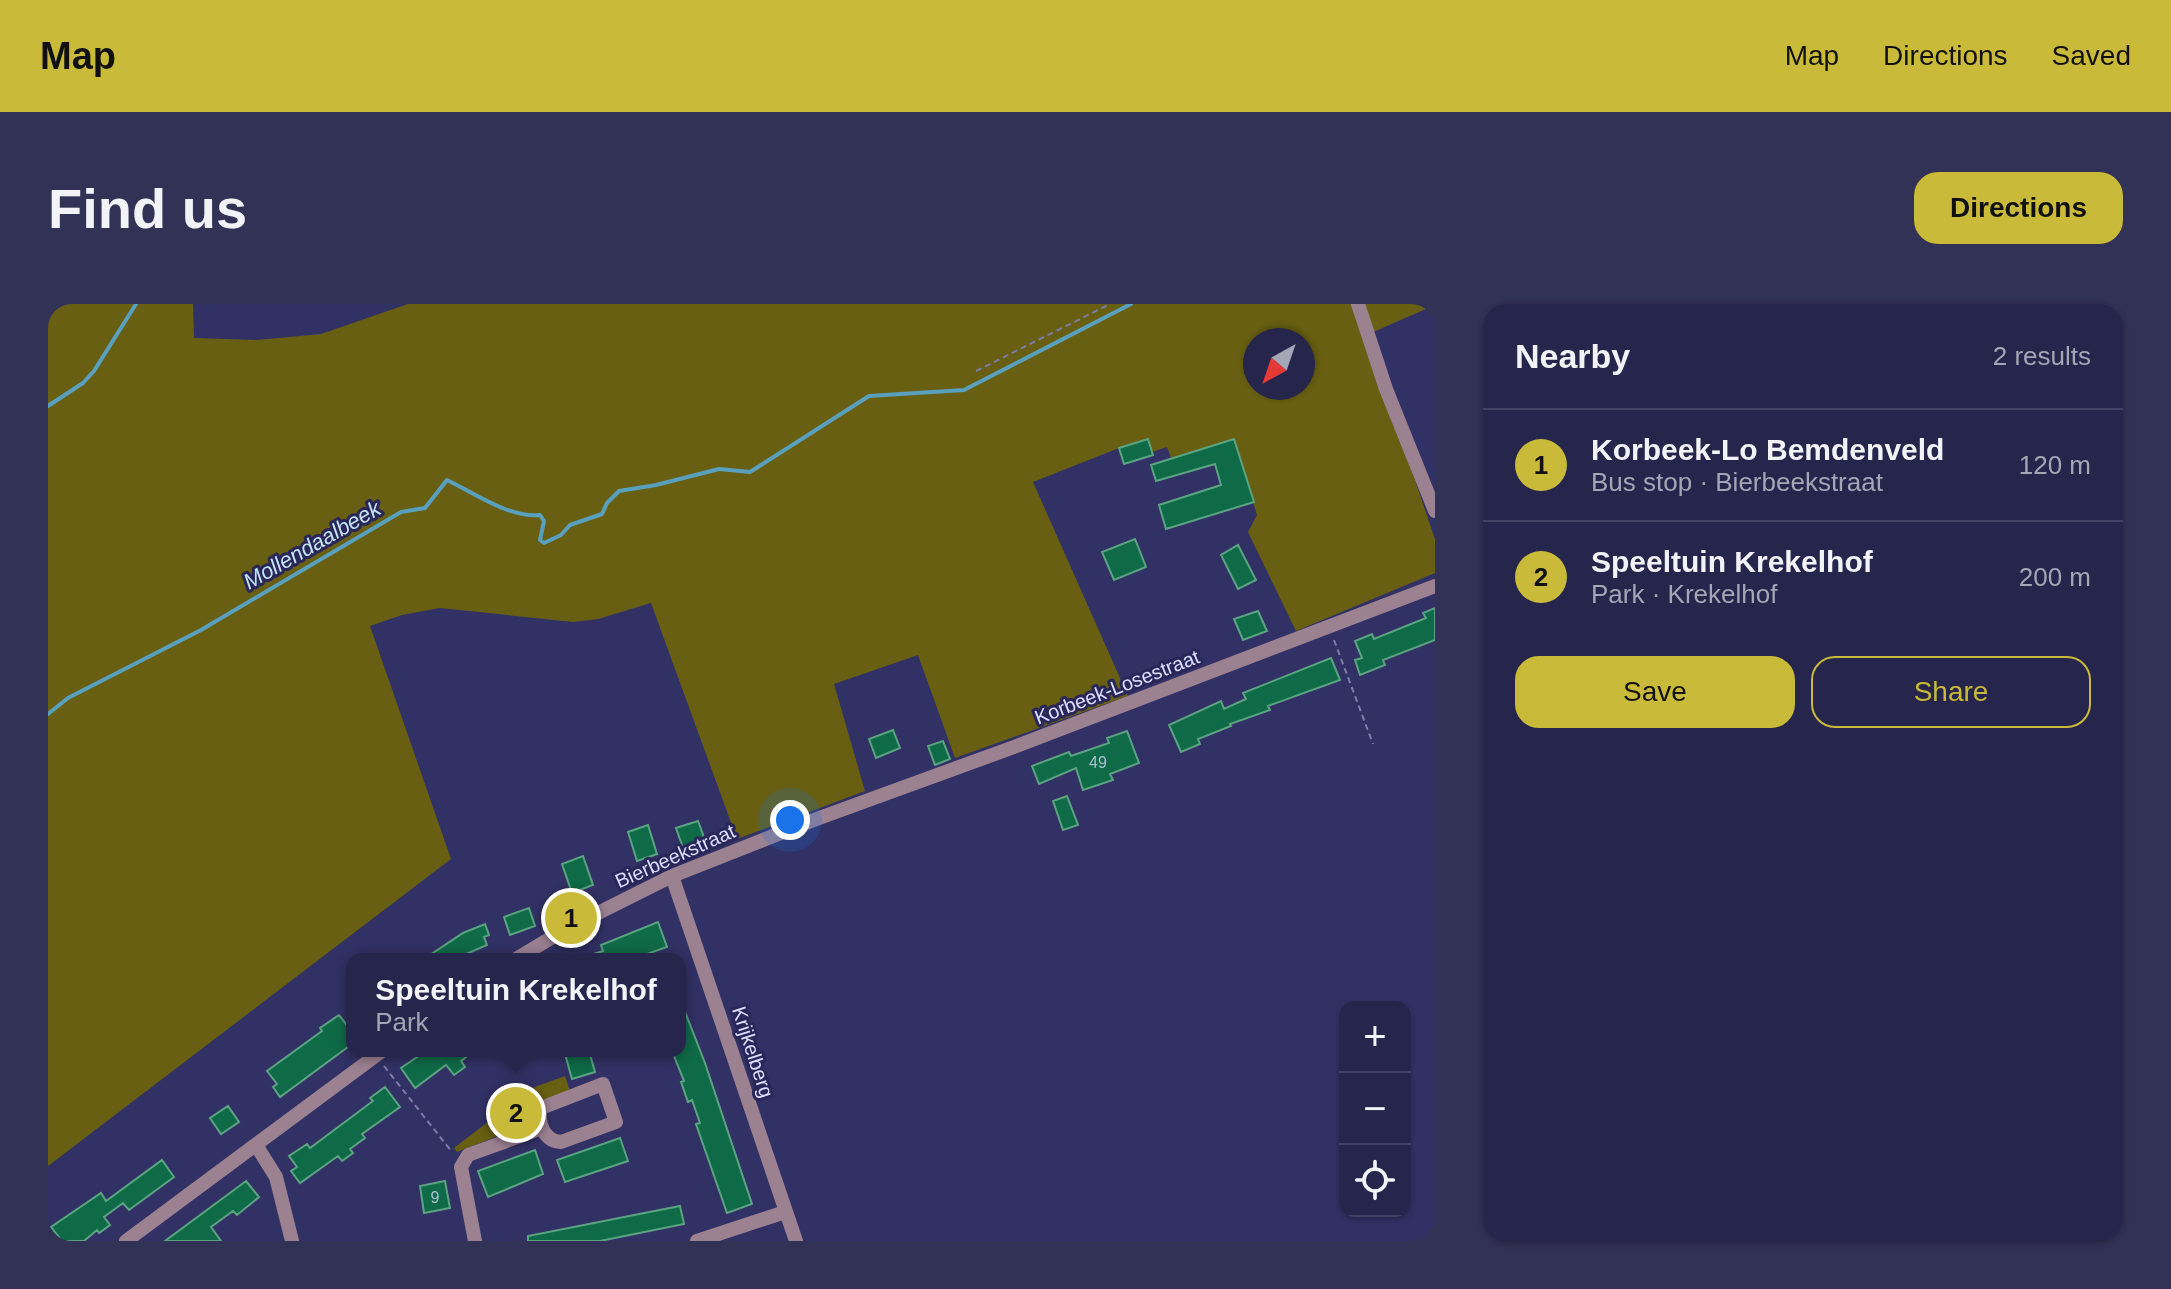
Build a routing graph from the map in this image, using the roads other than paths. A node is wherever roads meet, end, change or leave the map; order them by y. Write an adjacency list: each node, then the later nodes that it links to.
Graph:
1 (1358, 304): 2 (street)
2 (1435, 511)
3 (1435, 586): 4 (street, Korbeek-Losestraat)
4 (811, 821): 5 (street, Bierbeekstraat)
5 (672, 876): 6 (street, Bierbeekstraat); 10 (street, Krijkelberg)
6 (526, 953)
7 (374, 1057): 9 (street)
8 (542, 1128): 8 (street); 13 (street)
9 (256, 1145): 11 (street); 12 (street)
10 (785, 1212): 14 (street); 15 (street, Krijkelberg)
11 (126, 1241)
12 (292, 1241)
13 (475, 1241)
14 (697, 1241)
15 (796, 1241)

